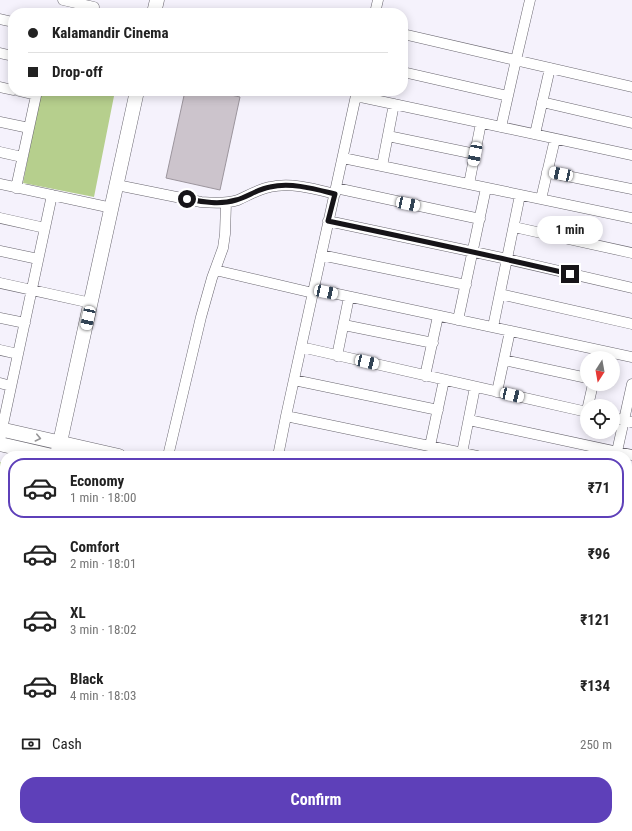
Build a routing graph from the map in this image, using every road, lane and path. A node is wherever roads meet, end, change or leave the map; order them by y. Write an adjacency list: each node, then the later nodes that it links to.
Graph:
1 (63, 0): 3 (street)
2 (530, 0): 5 (street)
3 (94, 7)
4 (408, 35): 5 (street)
5 (516, 60): 6 (street); 13 (street)
6 (550, 68): 8 (street); 14 (street)
7 (408, 73): 13 (street)
8 (632, 87)
9 (35, 96): 20 (street)
10 (136, 96): 33 (street)
11 (356, 96): 28 (street)
12 (367, 96): 15 (street)
13 (508, 96): 19 (street)
14 (542, 102): 18 (street); 21 (street)
15 (394, 104): 17 (street); 22 (street)
16 (0, 122): 20 (street)
17 (481, 123): 19 (street); 25 (street)
18 (632, 123)
19 (501, 127): 21 (street)
20 (29, 128): 27 (street)
21 (535, 134): 23 (street)
22 (388, 136): 25 (street); 29 (street)
23 (555, 139): 26 (street); 30 (street)
24 (0, 152): 27 (street)
25 (475, 154): 32 (street)
26 (632, 155)
27 (22, 157): 34 (street)
28 (343, 158): 29 (street); 37 (street)
29 (382, 166): 32 (street)
30 (547, 172): 36 (street); 40 (street)
31 (0, 184): 34 (street)
32 (469, 184): 35 (street)
33 (117, 185): 41 (street); 42 (street)
34 (16, 188): 38 (street)
35 (486, 188): 39 (street); 45 (street)
36 (632, 189)
37 (335, 191): 41 (street); 45 (street); 46 (street)
38 (52, 195): 42 (street); 48 (street)
39 (520, 195): 40 (street); 47 (street)
40 (541, 199): 43 (street)
41 (226, 203): 55 (street)
42 (112, 208): 63 (street)
43 (631, 215)
44 (0, 218): 48 (street)
45 (480, 219): 50 (street)
46 (328, 221): 50 (street); 52 (street)
47 (514, 227): 51 (street); 54 (street)
48 (45, 228): 53 (street)
49 (0, 251): 53 (street)
50 (473, 253): 54 (street); 57 (street)
51 (632, 253)
52 (321, 255): 57 (street); 60 (street)
53 (38, 259): 59 (street)
54 (507, 259): 58 (street); 61 (street)
55 (215, 270): 60 (street); 101 (street)
56 (0, 283): 59 (street)
57 (466, 286): 66 (street)
58 (632, 288)
59 (32, 290): 63 (street); 67 (street)
60 (313, 291): 62 (street); 73 (street)
61 (500, 294): 68 (street); 70 (street)
62 (350, 297): 64 (street); 69 (street)
63 (91, 303): 98 (street)
64 (438, 316): 66 (street); 72 (street)
65 (0, 318): 67 (street)
66 (458, 320): 70 (street)
67 (24, 323): 76 (street)
68 (632, 324)
69 (344, 325): 72 (street); 77 (street)
70 (493, 327): 71 (street)
71 (510, 331): 75 (street); 80 (street)
72 (433, 343): 81 (street)
73 (301, 347): 77 (street); 83 (street)
74 (0, 350): 76 (street)
75 (588, 351)
76 (18, 354): 87 (street)
77 (337, 356): 81 (street)
78 (620, 356): 79 (street)
79 (632, 357)
80 (504, 360): 82 (street); 89 (street)
81 (425, 376): 84 (street)
82 (580, 376)
83 (294, 380): 90 (street); 92 (street)
84 (444, 380): 88 (street); 90 (street)
85 (0, 383): 87 (street)
86 (632, 384): 94 (street)
87 (11, 386): 95 (street)
88 (475, 387): 89 (street); 93 (street)
89 (497, 392): 91 (street)
90 (438, 410): 97 (street)
91 (580, 410)
92 (286, 416): 97 (street); 102 (street)
93 (469, 420): 104 (street); 105 (street)
94 (628, 421): 106 (street)
95 (1, 429): 96 (street); 98 (street, one-way to 98)
96 (0, 444): 99 (street)
97 (430, 446): 103 (street)
98 (59, 449): 100 (street)
99 (30, 451)
100 (76, 451)
101 (169, 451)
102 (279, 451)
103 (453, 451)
104 (462, 451)
105 (603, 451)
106 (617, 451)

